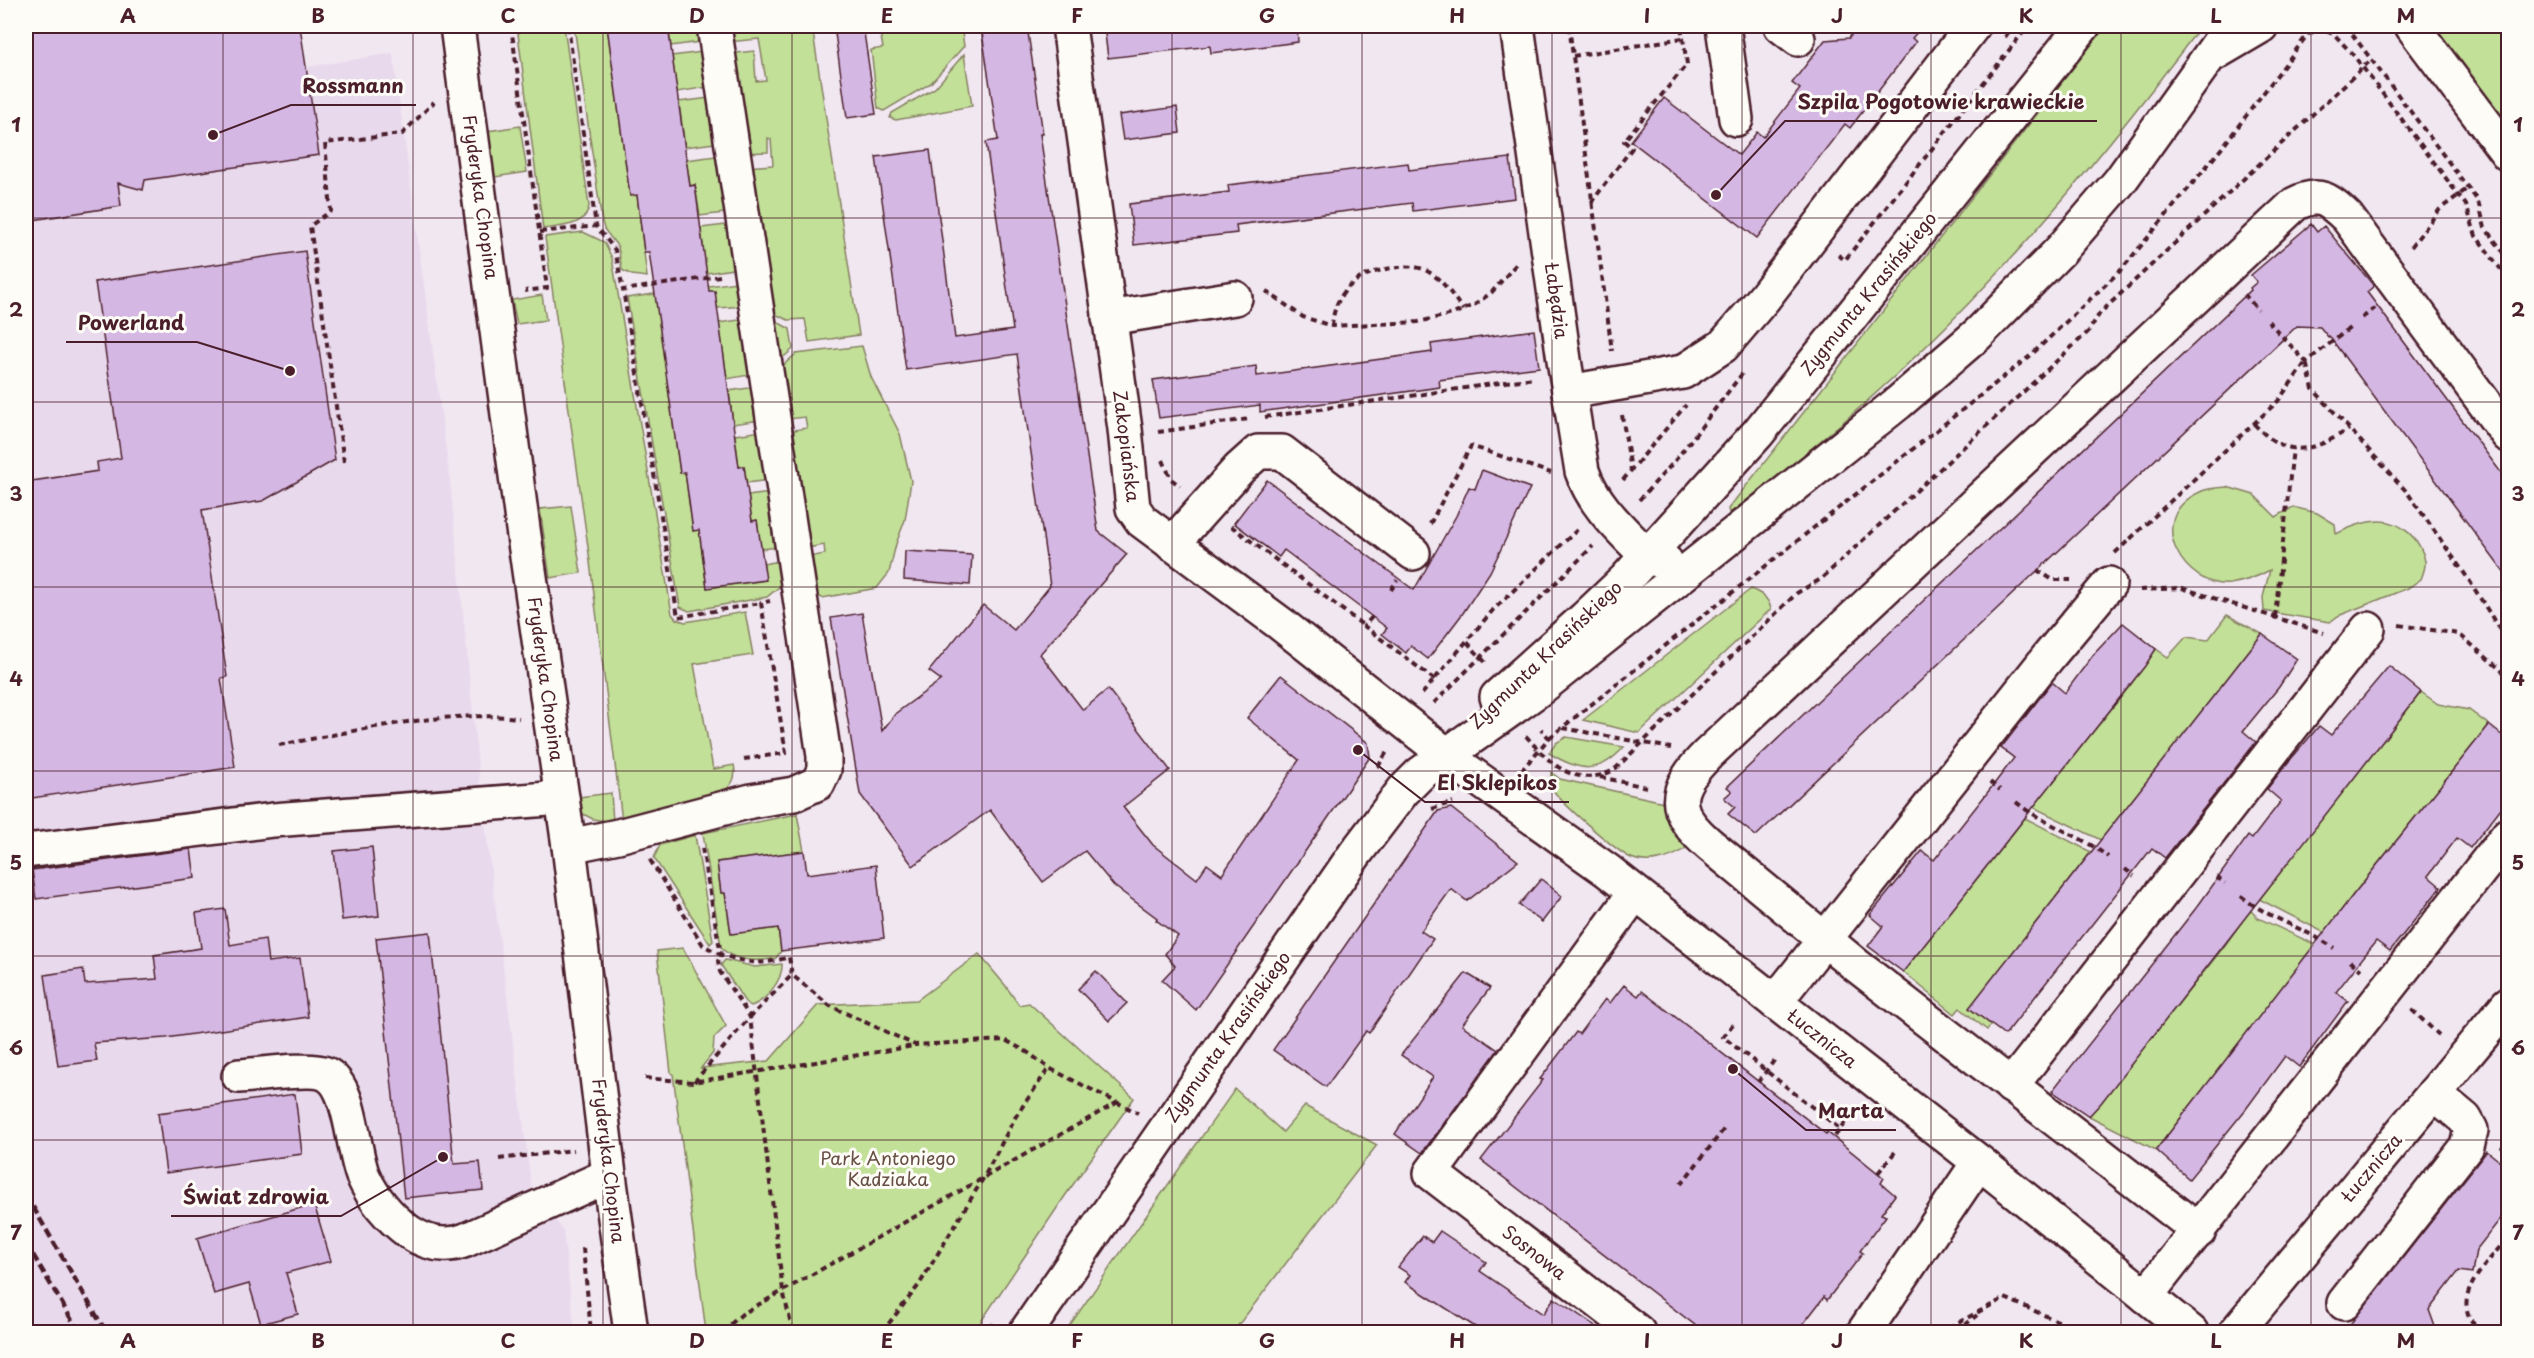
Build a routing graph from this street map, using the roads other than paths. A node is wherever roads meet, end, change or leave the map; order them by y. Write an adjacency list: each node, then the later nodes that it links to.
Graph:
1 (457, 26): 29 (street, Fryderyka Chopina)
2 (714, 26): 31 (street)
3 (1069, 26): 17 (street, Zakopiańska)
4 (1517, 26): 18 (street, Łabędzia)
5 (1723, 26): 14 (street)
6 (1973, 26): 18 (street)
7 (2083, 26): 23 (street, Zygmunta Krasińskiego)
8 (2230, 26): 13 (street, Zygmunta Krasińskiego)
9 (2261, 26): 13 (street, Zygmunta Krasińskiego)
10 (2400, 26): 12 (street)
11 (2412, 26): 12 (street)
12 (2435, 57): 15 (street)
13 (2208, 58): 20 (street, Zygmunta Krasińskiego)
14 (1736, 119)
15 (2508, 154)
16 (1235, 298): 17 (street)
17 (1109, 318): 21 (street, Zakopiańska)
18 (1569, 392): 23 (street, Łabędzia)
19 (2508, 435): 34 (street)
20 (1728, 537): 23 (street, Zygmunta Krasińskiego); 25 (street, Zygmunta Krasińskiego)
21 (1172, 544): 22 (street); 28 (street, Zakopiańska)
22 (1413, 553)
23 (1646, 555): 25 (street, Zygmunta Krasińskiego); 27 (street, Zygmunta Krasińskiego)
24 (2110, 570): 34 (street)
25 (1624, 621): 27 (street, Zygmunta Krasińskiego)
26 (2368, 629): 38 (street)
27 (1501, 707): 28 (street, Zygmunta Krasińskiego)
28 (1445, 754): 33 (street, Łucznicza); 46 (street, Zygmunta Krasińskiego)
29 (562, 798): 31 (street, Fryderyka Chopina); 32 (street)
30 (2508, 835): 42 (street)
31 (569, 846): 41 (street, Fryderyka Chopina)
32 (26, 851)
33 (1635, 893): 35 (street, Łucznicza); 47 (street, Sosnowa)
34 (1824, 940): 35 (street); 38 (street)
35 (1774, 1002): 40 (street, Łucznicza)
36 (2508, 1004): 39 (street, Łucznicza)
37 (239, 1076): 41 (street)
38 (2011, 1086): 42 (street)
39 (2434, 1093): 44 (street); 50 (street, Łucznicza)
40 (1979, 1162): 43 (street, Łucznicza); 48 (street)
41 (609, 1175): 45 (street, Fryderyka Chopina)
42 (2199, 1231): 43 (street)
43 (2146, 1296): 49 (street, Łucznicza)
44 (2344, 1303)
45 (631, 1332)
46 (1026, 1332)
47 (1638, 1332)
48 (1864, 1332)
49 (2191, 1332)
50 (2236, 1332)

